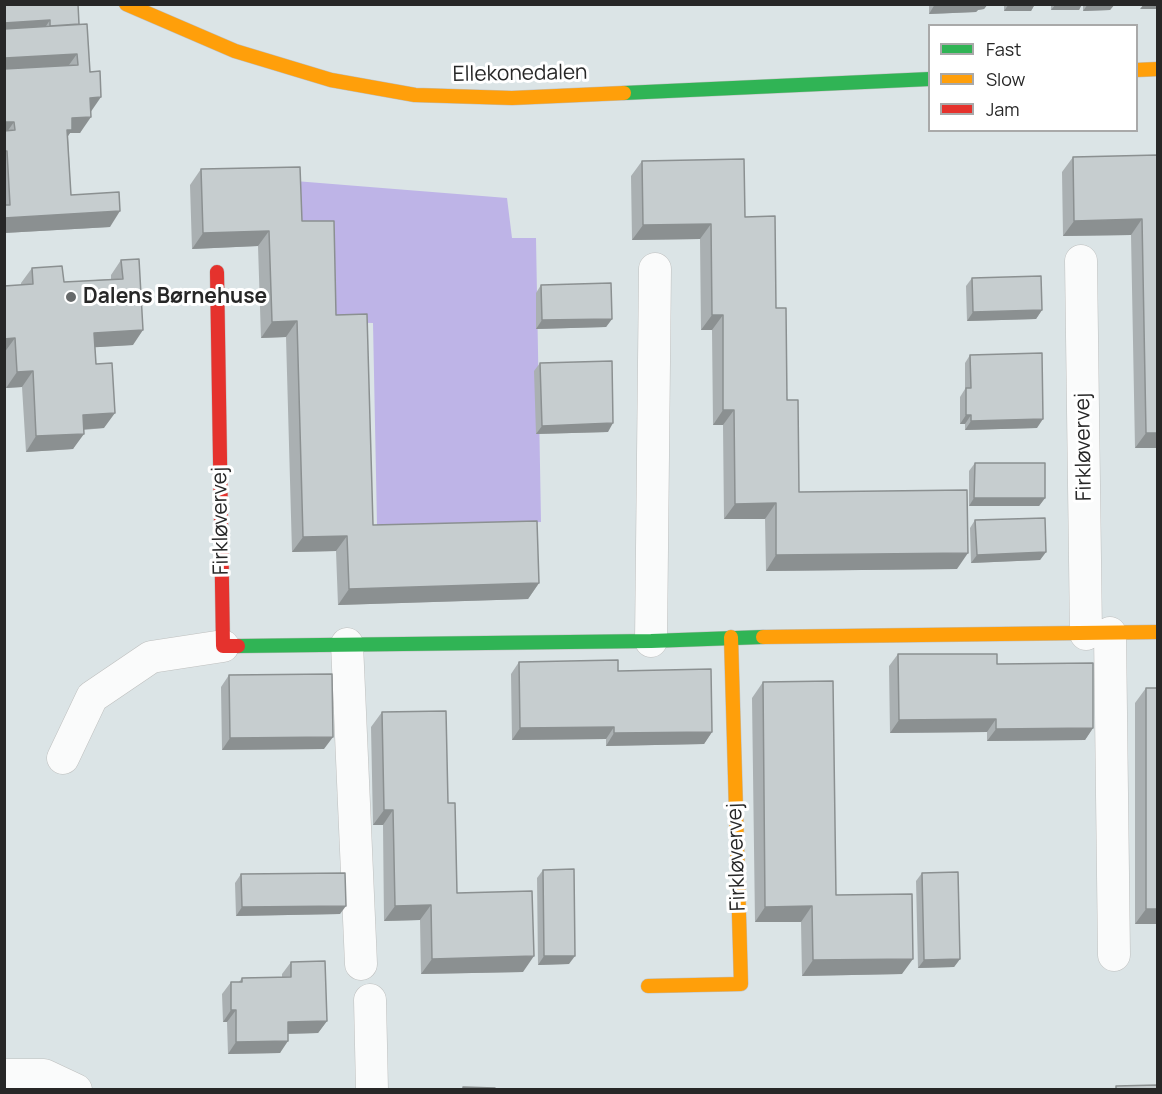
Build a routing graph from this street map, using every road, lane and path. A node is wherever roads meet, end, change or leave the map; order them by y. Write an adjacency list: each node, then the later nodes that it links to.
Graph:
1 (126, 4): 4 (street, Ellekonedalen)
2 (1158, 69): 3 (street)
3 (1138, 70)
4 (928, 79)
5 (1081, 261): 9 (street, Firkløvervej)
6 (655, 269): 11 (street)
7 (217, 272): 13 (street, Firkløvervej)
8 (1158, 632): 9 (street)
9 (1098, 633): 10 (street); 15 (street, Firkløvervej)
10 (731, 637): 11 (street); 17 (street, Firkløvervej)
11 (651, 641): 12 (street)
12 (347, 644): 13 (street); 16 (street)
13 (223, 646): 14 (street)
14 (63, 758)
15 (1114, 955)
16 (361, 964)
17 (648, 986)
18 (370, 1000): 21 (street)
19 (4, 1075): 20 (street)
20 (76, 1089)
21 (372, 1089)

